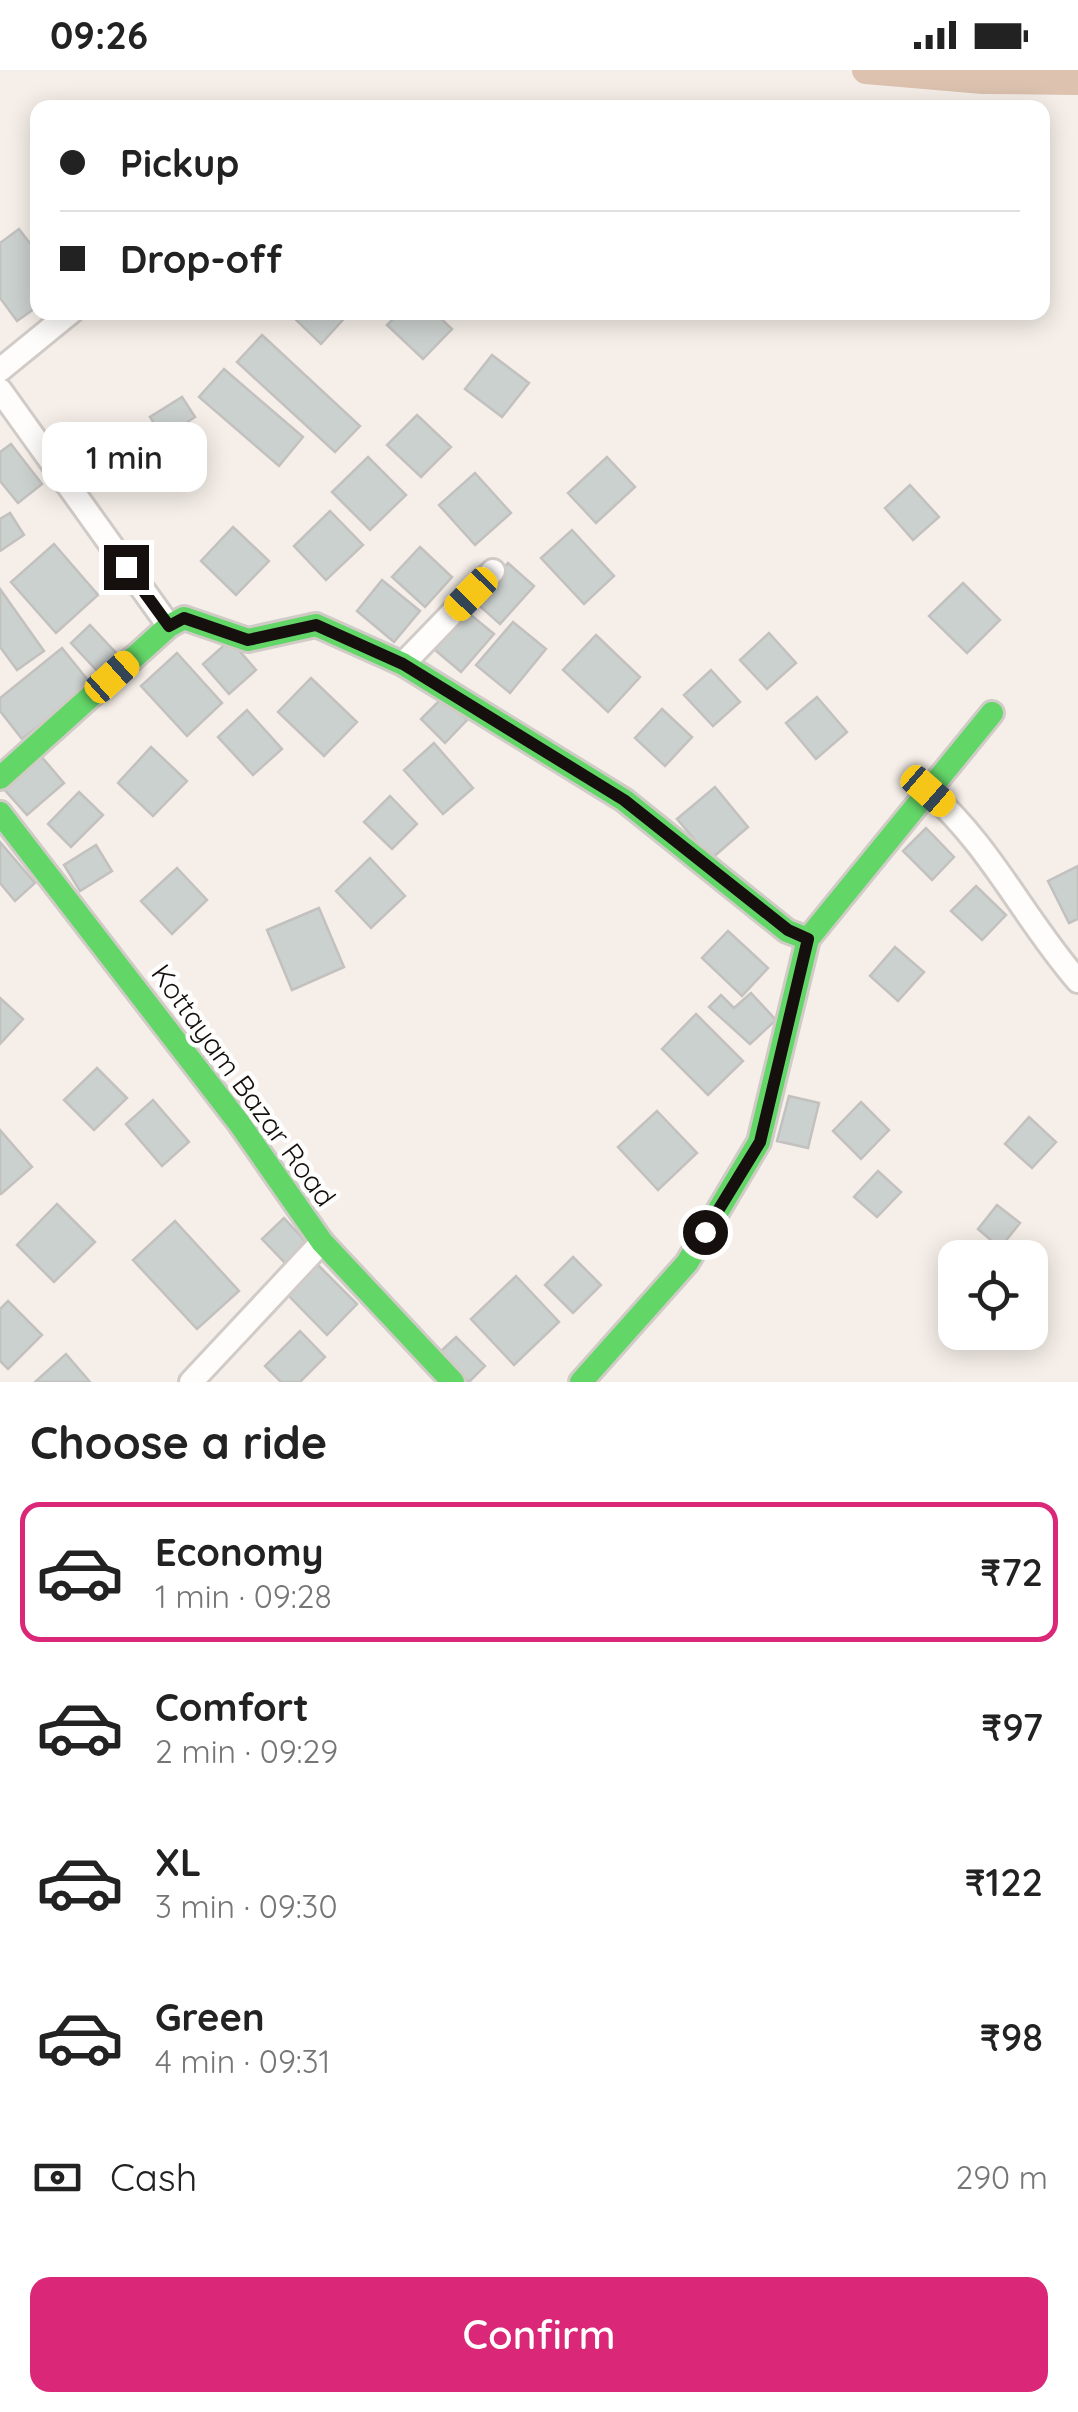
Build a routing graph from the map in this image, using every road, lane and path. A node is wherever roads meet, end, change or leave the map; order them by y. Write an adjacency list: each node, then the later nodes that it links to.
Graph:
1 (61, 320): 2 (street)
2 (0, 370)
3 (0, 390): 5 (street)
4 (494, 571): 6 (street)
5 (169, 626): 6 (street); 8 (street)
6 (403, 664): 11 (street)
7 (992, 713): 9 (street)
8 (0, 778)
9 (928, 791): 11 (street); 12 (street)
10 (0, 813): 13 (street, Kottayam Bazar Road)
11 (808, 939): 16 (street)
12 (1078, 981)
13 (322, 1242): 14 (street); 15 (street, Kottayam Bazar Road)
14 (191, 1382)
15 (453, 1382)
16 (580, 1382)

